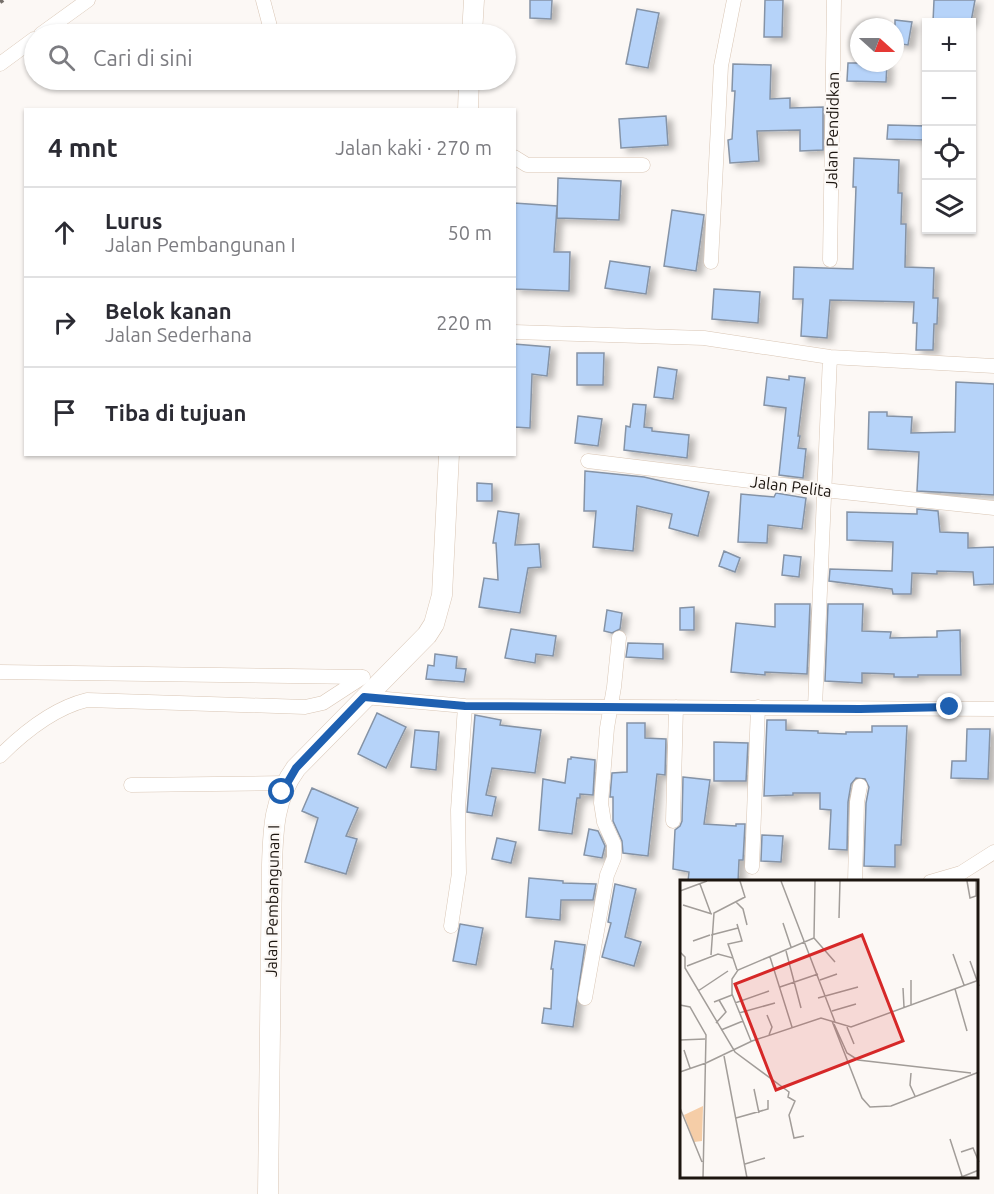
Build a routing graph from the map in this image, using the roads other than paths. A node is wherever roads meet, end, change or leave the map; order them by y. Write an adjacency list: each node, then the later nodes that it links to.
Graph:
1 (88, 0): 6 (street)
2 (263, 0): 7 (street)
3 (474, 0): 8 (main road)
4 (734, 0): 16 (street)
5 (834, 0): 15 (street, Jalan Pendidkan)
6 (55, 24)
7 (269, 24)
8 (473, 24)
9 (24, 46): 10 (street)
10 (0, 64)
11 (469, 90): 12 (main road)
12 (468, 108)
13 (516, 158): 14 (street)
14 (643, 165)
15 (830, 260)
16 (711, 262)
17 (516, 332): 18 (street)
18 (830, 357): 19 (street); 22 (street)
19 (994, 366)
20 (449, 456): 27 (main road, Jalan Pembangunan I)
21 (588, 461): 22 (street, Jalan Pelita)
22 (824, 490): 23 (street, Jalan Pelita); 33 (street)
23 (994, 508)
24 (619, 638): 30 (street)
25 (0, 672): 26 (street)
26 (363, 677): 27 (street); 35 (street)
27 (385, 677): 28 (main road, Jalan Pembangunan I)
28 (364, 697): 29 (street); 36 (main road, Jalan Pembangunan I)
29 (465, 706): 30 (street); 44 (street)
30 (611, 706): 31 (street); 45 (street)
31 (676, 707): 32 (street); 39 (street)
32 (758, 707): 33 (street); 41 (street)
33 (815, 707): 34 (street)
34 (994, 709)
35 (0, 756)
36 (286, 783): 37 (street); 46 (main road, Jalan Pembangunan I)
37 (131, 784)
38 (860, 786): 42 (street)
39 (673, 821)
40 (994, 852): 43 (street)
41 (752, 867)
42 (855, 880)
43 (937, 880)
44 (451, 926)
45 (585, 998)
46 (268, 1194)

